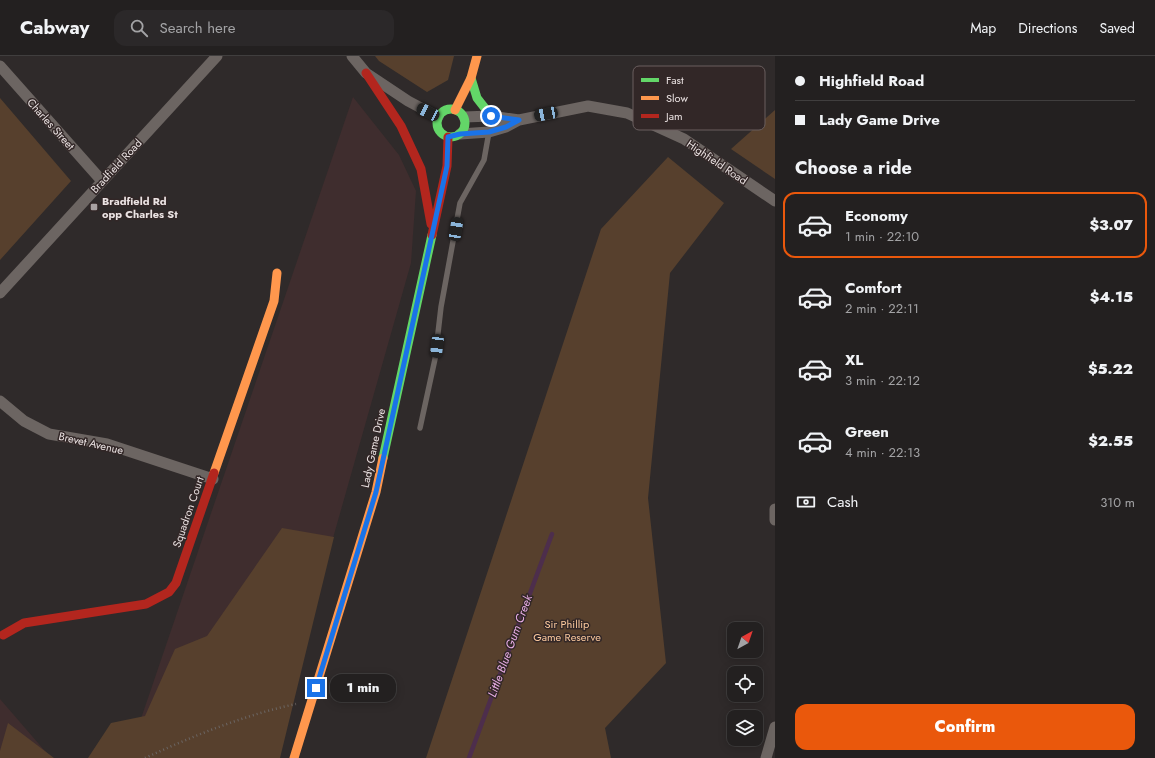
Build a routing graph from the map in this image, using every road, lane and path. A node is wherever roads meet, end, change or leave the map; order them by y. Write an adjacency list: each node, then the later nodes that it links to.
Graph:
1 (217, 56): 16 (street, Bradfield Road)
2 (352, 56): 5 (street)
3 (477, 56): 6 (main road)
4 (0, 66): 16 (street, Charles Street)
5 (366, 73): 10 (street); 18 (main road)
6 (471, 78): 7 (main road); 8 (main road)
7 (459, 114): 8 (street, Highfield Road); 10 (main road); 14 (main road)
8 (491, 116): 11 (street, Highfield Road)
9 (633, 116): 11 (street, Highfield Road)
10 (438, 117): 15 (main road)
11 (519, 120): 13 (street, Highfield Road)
12 (664, 130): 17 (street, Highfield Road)
13 (489, 132): 14 (street, Highfield Road); 22 (lane)
14 (460, 134): 15 (main road)
15 (448, 137): 18 (main road, Lady Game Drive)
16 (102, 181): 20 (street, Bradfield Road)
17 (775, 201)
18 (432, 232): 27 (main road, Lady Game Drive)
19 (276, 273): 23 (main road, Squadron Court)
20 (0, 293)
21 (0, 401): 23 (street, Brevet Avenue)
22 (420, 428)
23 (213, 479): 26 (main road, Squadron Court)
24 (775, 509): 25 (street)
25 (775, 520)
26 (3, 635)
27 (312, 701): 29 (path); 30 (main road, Lady Game Drive)
28 (775, 727): 31 (street)
29 (145, 758)
30 (294, 758)
31 (766, 758)

